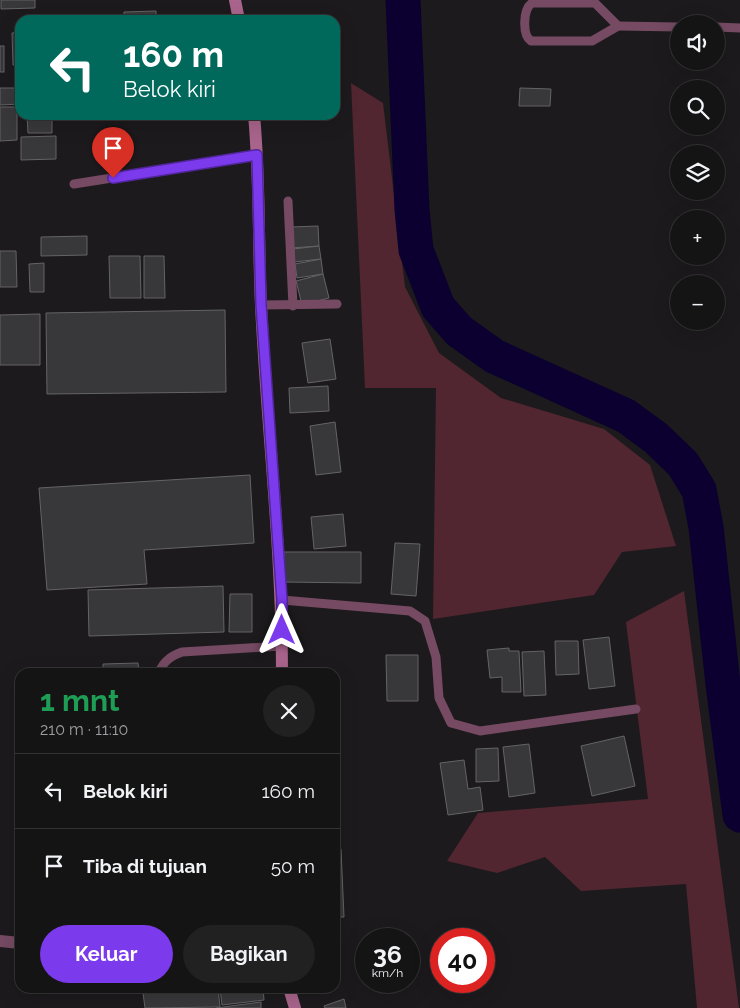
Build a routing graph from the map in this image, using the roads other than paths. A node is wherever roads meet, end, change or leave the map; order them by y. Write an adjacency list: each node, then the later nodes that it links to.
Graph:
1 (235, 0): 2 (street)
2 (238, 15)
3 (618, 26): 3 (lane); 4 (lane)
4 (670, 27)
5 (725, 27): 6 (lane)
6 (740, 28)
7 (254, 120): 8 (street)
8 (257, 155): 9 (lane); 11 (street)
9 (74, 184)
10 (288, 201): 13 (lane)
11 (261, 304): 13 (lane); 14 (street)
12 (337, 304): 13 (lane)
13 (293, 306)
14 (282, 600): 15 (street); 18 (lane)
15 (282, 646): 16 (lane); 17 (street)
16 (161, 668)
17 (282, 668)
18 (636, 709)
19 (0, 941): 20 (street)
20 (15, 942)
21 (290, 993): 22 (street)
22 (295, 1008)

